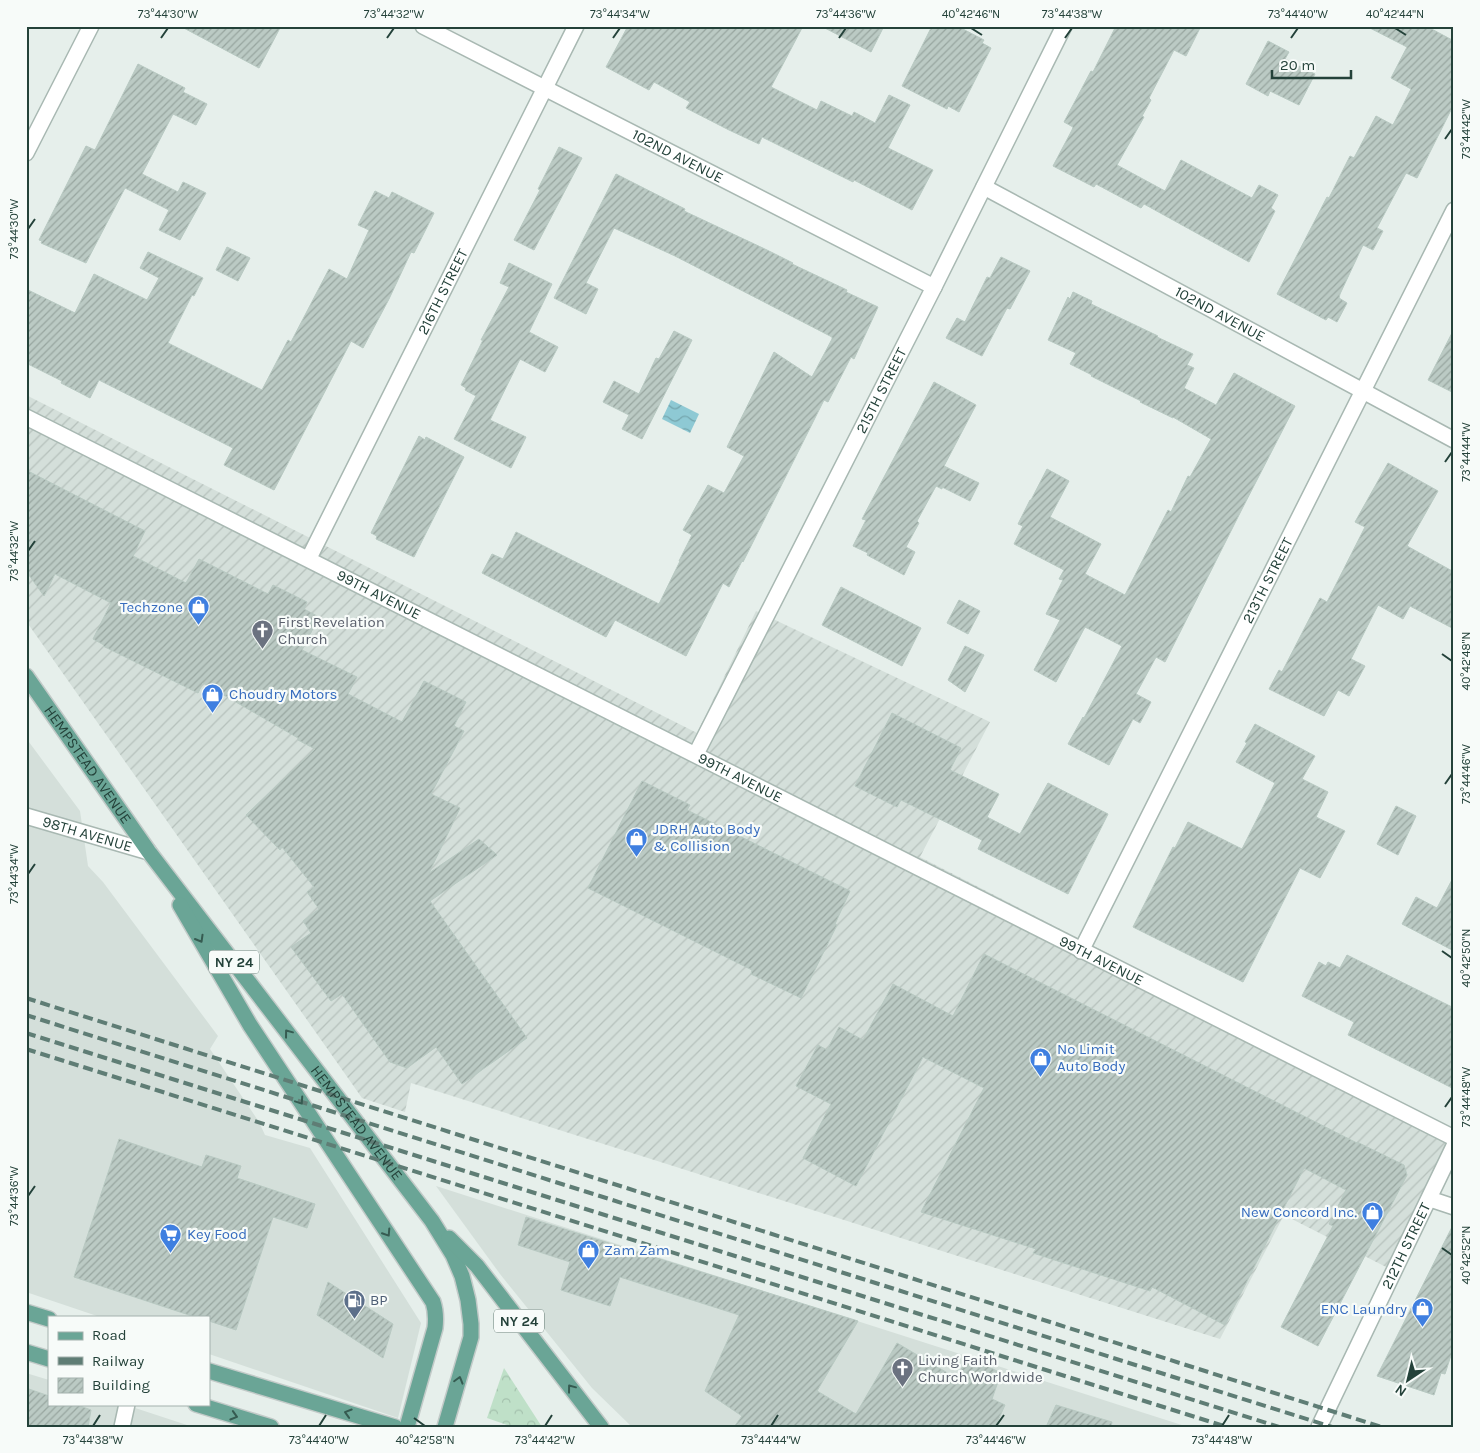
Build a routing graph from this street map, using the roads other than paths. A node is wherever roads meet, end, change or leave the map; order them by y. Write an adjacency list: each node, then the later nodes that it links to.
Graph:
1 (91, 26): 6 (street)
2 (423, 26): 5 (street, 102ND AVENUE)
3 (576, 26): 5 (street, 216TH STREET)
4 (1064, 26): 7 (street, 215TH STREET)
5 (545, 88): 9 (street, 102ND AVENUE); 13 (street, 216TH STREET)
6 (26, 153)
7 (984, 188): 9 (street, 215TH STREET); 10 (street, 102ND AVENUE)
8 (1454, 210): 10 (street, 213TH STREET)
9 (934, 287): 15 (street, 215TH STREET)
10 (1362, 391): 12 (street, 102ND AVENUE); 18 (street, 213TH STREET)
11 (26, 417): 13 (street, 99TH AVENUE)
12 (1454, 440)
13 (309, 558): 15 (street, 99TH AVENUE)
14 (26, 676): 17 (main road, HEMPSTEAD AVENUE / NY 24)
15 (696, 754): 18 (street, 99TH AVENUE)
16 (26, 816): 17 (street, 98TH AVENUE)
17 (149, 852): 23 (main road, HEMPSTEAD AVENUE / NY 24, one-way to 17); 34 (main road, HEMPSTEAD AVENUE / NY 24, one-way to 34)
18 (1081, 950): 19 (street, 99TH AVENUE)
19 (1454, 1138)
20 (1454, 1146): 21 (street, 212TH STREET)
21 (1430, 1198): 22 (street); 37 (street, 212TH STREET)
22 (1454, 1207)
23 (432, 1221): 35 (main road, HEMPSTEAD AVENUE, one-way to 23); 36 (main road, NY 24, one-way to 23)
24 (26, 1312): 25 (main road)
25 (48, 1319)
26 (26, 1352): 27 (main road)
27 (48, 1359)
28 (210, 1371): 33 (main road, one-way to 28)
29 (127, 1406): 31 (street)
30 (203, 1406): 32 (main road, one-way to 32)
31 (122, 1427)
32 (272, 1427)
33 (395, 1427)
34 (407, 1427)
35 (445, 1427)
36 (601, 1427)
37 (1319, 1427)

